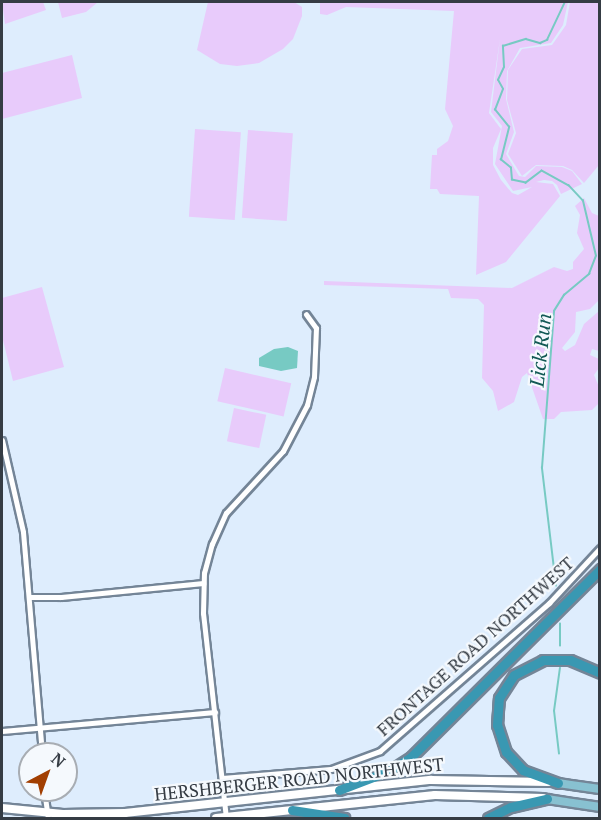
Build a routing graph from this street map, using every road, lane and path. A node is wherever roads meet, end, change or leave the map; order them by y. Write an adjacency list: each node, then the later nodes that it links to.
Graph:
1 (306, 314): 5 (street)
2 (2, 440): 6 (street)
3 (600, 548): 12 (street, FRONTAGE ROAD NORTHWEST)
4 (600, 569): 15 (highway)
5 (203, 583): 6 (street); 8 (street)
6 (30, 597): 9 (street)
7 (600, 673): 13 (highway)
8 (215, 712): 9 (street); 12 (street)
9 (40, 728): 10 (street); 11 (street)
10 (2, 731)
11 (41, 742)
12 (222, 778): 17 (street)
13 (558, 783): 14 (main road, HERSHBERGER ROAD NORTHWEST); 15 (main road, HERSHBERGER ROAD NORTHWEST)
14 (600, 789)
15 (339, 790): 17 (main road, HERSHBERGER ROAD NORTHWEST)
16 (547, 799): 18 (main road, HERSHBERGER ROAD NORTHWEST); 20 (main road, HERSHBERGER ROAD NORTHWEST); 25 (highway)
17 (225, 804): 21 (main road, HERSHBERGER ROAD NORTHWEST); 22 (street)
18 (600, 807)
19 (2, 808): 21 (main road, HERSHBERGER ROAD NORTHWEST)
20 (292, 810): 22 (main road, HERSHBERGER ROAD NORTHWEST); 24 (highway)
21 (47, 815)
22 (226, 818): 23 (main road, HERSHBERGER ROAD NORTHWEST)
23 (216, 819)
24 (344, 819)
25 (488, 819)

